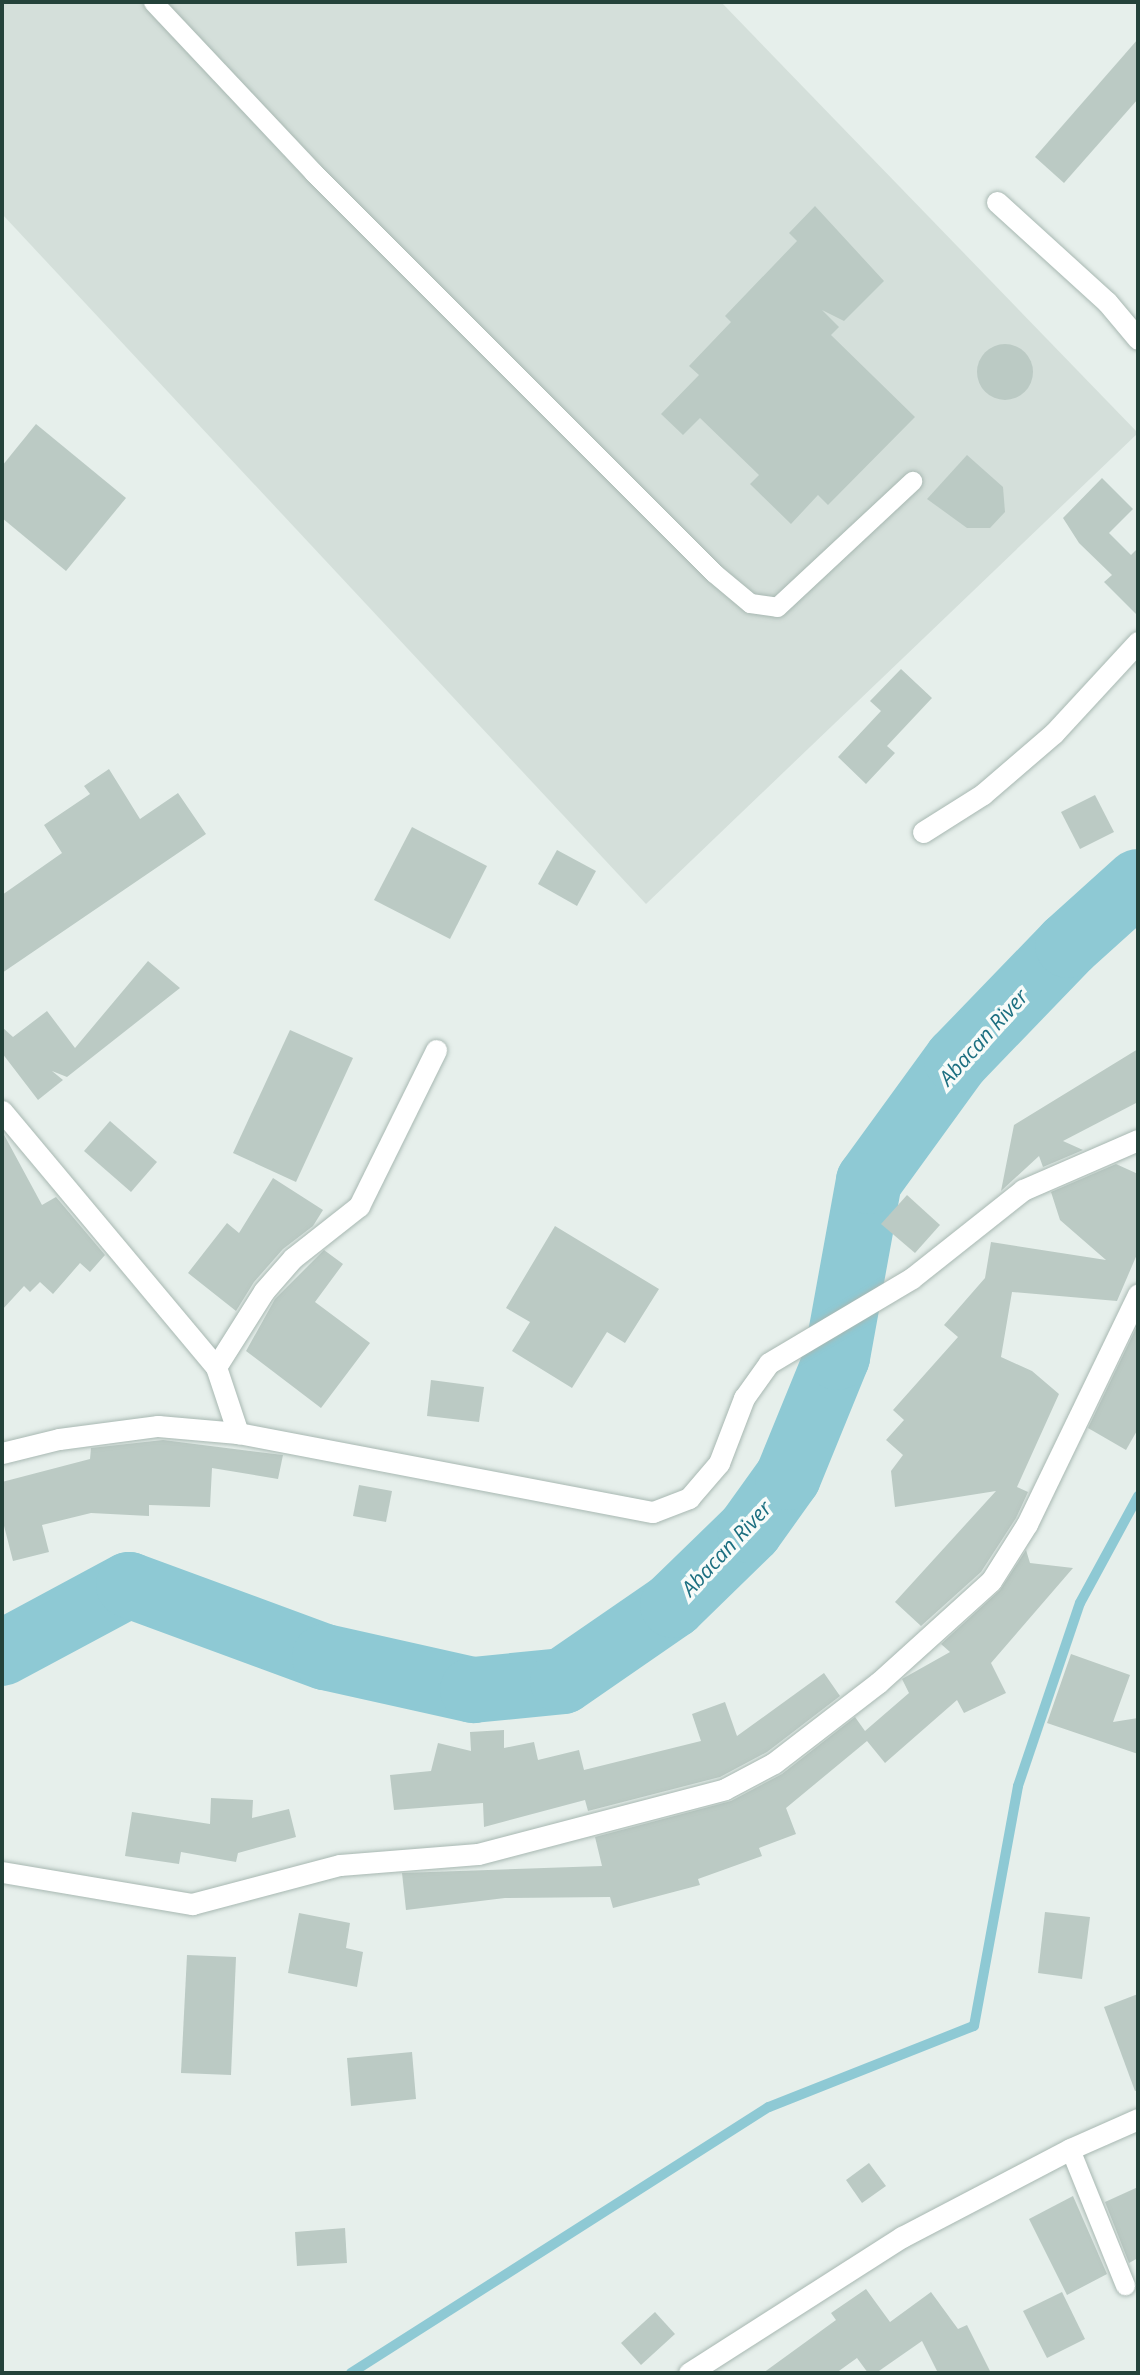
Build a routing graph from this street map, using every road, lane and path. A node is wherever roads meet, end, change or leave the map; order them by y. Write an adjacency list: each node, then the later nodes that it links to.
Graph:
1 (153, 2): 4 (lane)
2 (997, 202): 3 (street)
3 (1138, 339)
4 (912, 481)
5 (1138, 642): 6 (street)
6 (923, 832)
7 (436, 1050): 11 (street)
8 (2, 1111): 11 (street)
9 (1138, 1140): 12 (street)
10 (1138, 1294): 14 (street)
11 (216, 1367): 12 (street)
12 (238, 1433): 13 (street)
13 (2, 1453)
14 (2, 1872)
15 (1138, 2119): 16 (street)
16 (1069, 2149): 17 (lane); 18 (street)
17 (1125, 2284)
18 (689, 2373)

